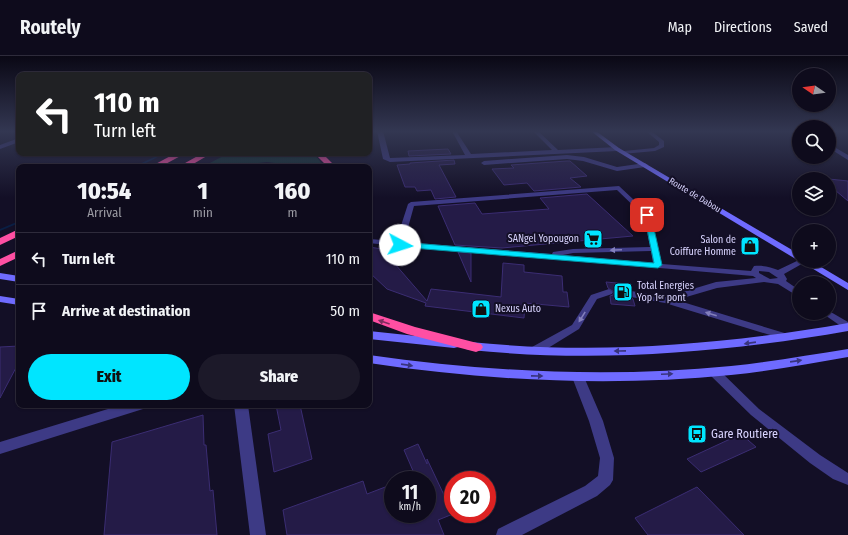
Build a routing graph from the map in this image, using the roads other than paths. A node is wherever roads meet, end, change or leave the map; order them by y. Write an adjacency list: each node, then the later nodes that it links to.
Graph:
1 (386, 153): 8 (street)
2 (467, 153): 8 (street)
3 (527, 153): 8 (street)
4 (624, 153): 13 (main road, Route de Dabou)
5 (176, 156): 10 (highway)
6 (202, 156): 11 (highway)
7 (321, 156): 12 (highway)
8 (469, 156)
9 (484, 163): 13 (lane)
10 (160, 164)
11 (188, 164)
12 (329, 164)
13 (645, 165): 20 (main road, Route de Dabou)
14 (16, 234): 16 (highway)
15 (372, 241): 17 (lane)
16 (0, 242)
17 (400, 245): 18 (lane); 22 (lane)
18 (655, 249): 19 (lane, one-way to 19); 25 (lane)
19 (586, 251): 22 (lane); 23 (lane)
20 (792, 254)
21 (16, 255): 24 (highway)
22 (541, 257): 23 (lane)
23 (582, 260): 25 (lane)
24 (0, 263)
25 (658, 265): 28 (lane)
26 (793, 268): 30 (lane)
27 (816, 268): 33 (main road)
28 (755, 274): 30 (lane); 32 (lane)
29 (0, 276): 31 (main road)
30 (779, 277): 32 (lane); 34 (lane)
31 (16, 279)
32 (764, 280): 38 (lane)
33 (848, 287)
34 (792, 288)
35 (609, 292): 46 (lane, one-way to 46)
36 (632, 294): 38 (lane)
37 (1, 300): 39 (main road)
38 (666, 300): 44 (lane, one-way to 38)
39 (16, 302)
40 (372, 317): 45 (highway, one-way to 40)
41 (836, 319): 42 (lane)
42 (848, 327): 44 (main road)
43 (372, 335): 45 (main road)
44 (788, 338): 46 (main road, one-way to 46)
45 (476, 347): 46 (main road)
46 (536, 350)
47 (848, 353): 49 (main road, one-way to 47)
48 (372, 360): 50 (main road, one-way to 50)
49 (714, 372): 50 (main road, one-way to 49); 54 (lane)
50 (578, 377): 56 (street)
51 (128, 408): 53 (street)
52 (241, 408): 55 (street)
53 (0, 448)
54 (848, 479)
55 (258, 535)
56 (504, 535)

